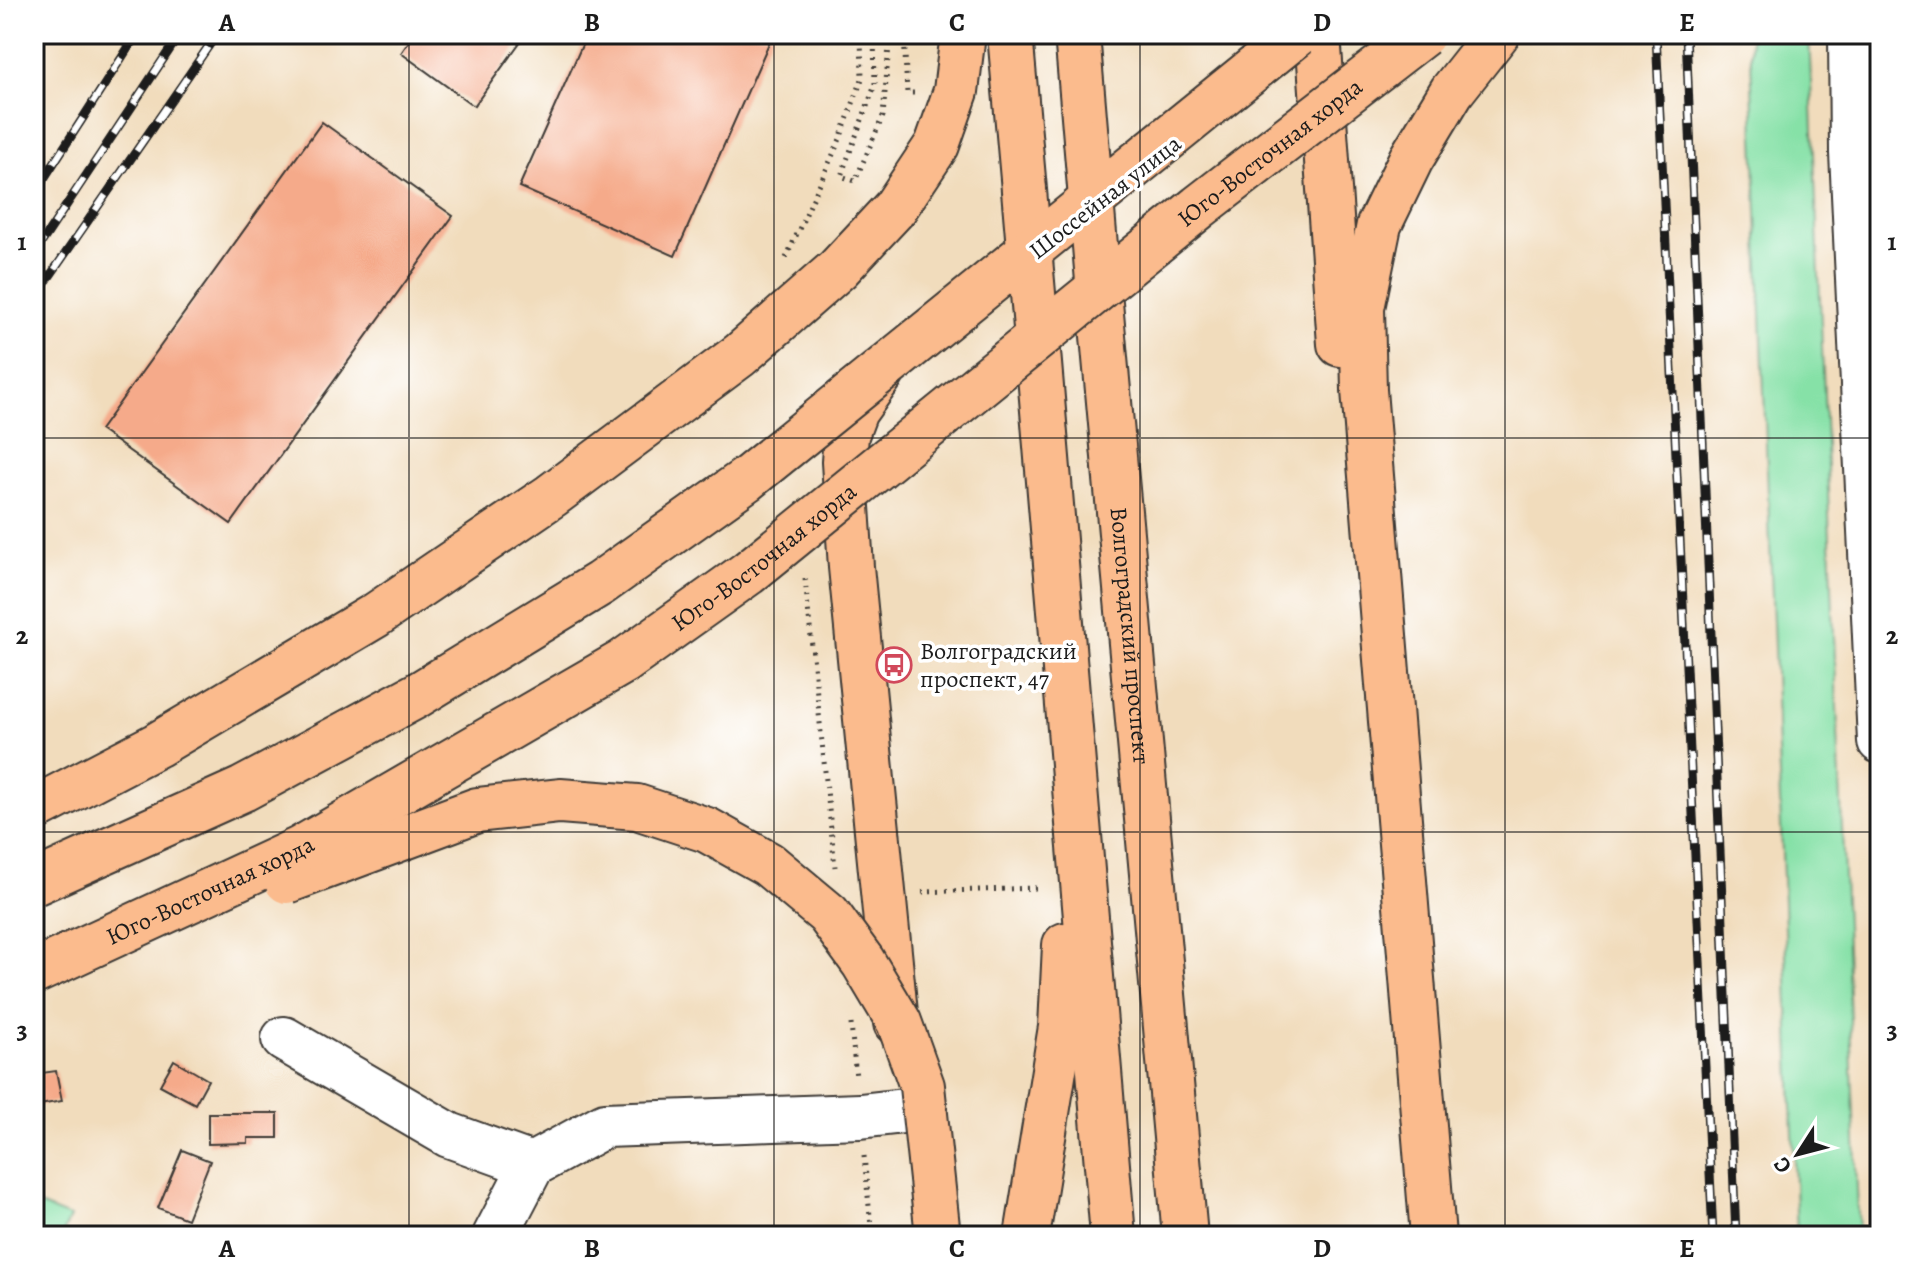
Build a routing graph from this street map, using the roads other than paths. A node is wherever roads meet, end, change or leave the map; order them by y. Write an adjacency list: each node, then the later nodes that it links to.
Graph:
1 (963, 34): 13 (main road)
2 (1010, 34): 12 (main road, bridge)
3 (1077, 34): 16 (main road, Волгоградский проспект, bridge)
4 (1297, 34): 14 (main road, bridge)
5 (1316, 34): 18 (main road, Шоссейная улица); 27 (main road)
6 (1423, 34): 15 (main road, Юго-Восточная хорда, bridge)
7 (1497, 34): 28 (main road)
8 (1851, 34): 9 (street)
9 (1866, 108): 10 (street)
10 (1869, 271): 11 (street)
11 (1880, 741)
12 (1073, 768): 20 (main road); 24 (main road)
13 (34, 809)
14 (34, 883)
15 (34, 973): 23 (main road, bridge)
16 (1166, 1023): 25 (main road, Волгоградский проспект); 26 (main road)
17 (284, 1039): 19 (street)
18 (904, 1111): 19 (street); 22 (main road, Шоссейная улица)
19 (532, 1165): 21 (street)
20 (1027, 1232)
21 (495, 1236)
22 (922, 1236)
23 (938, 1236)
24 (1113, 1236)
25 (1185, 1236)
26 (1213, 1236)
27 (1403, 1236)
28 (1433, 1236)

